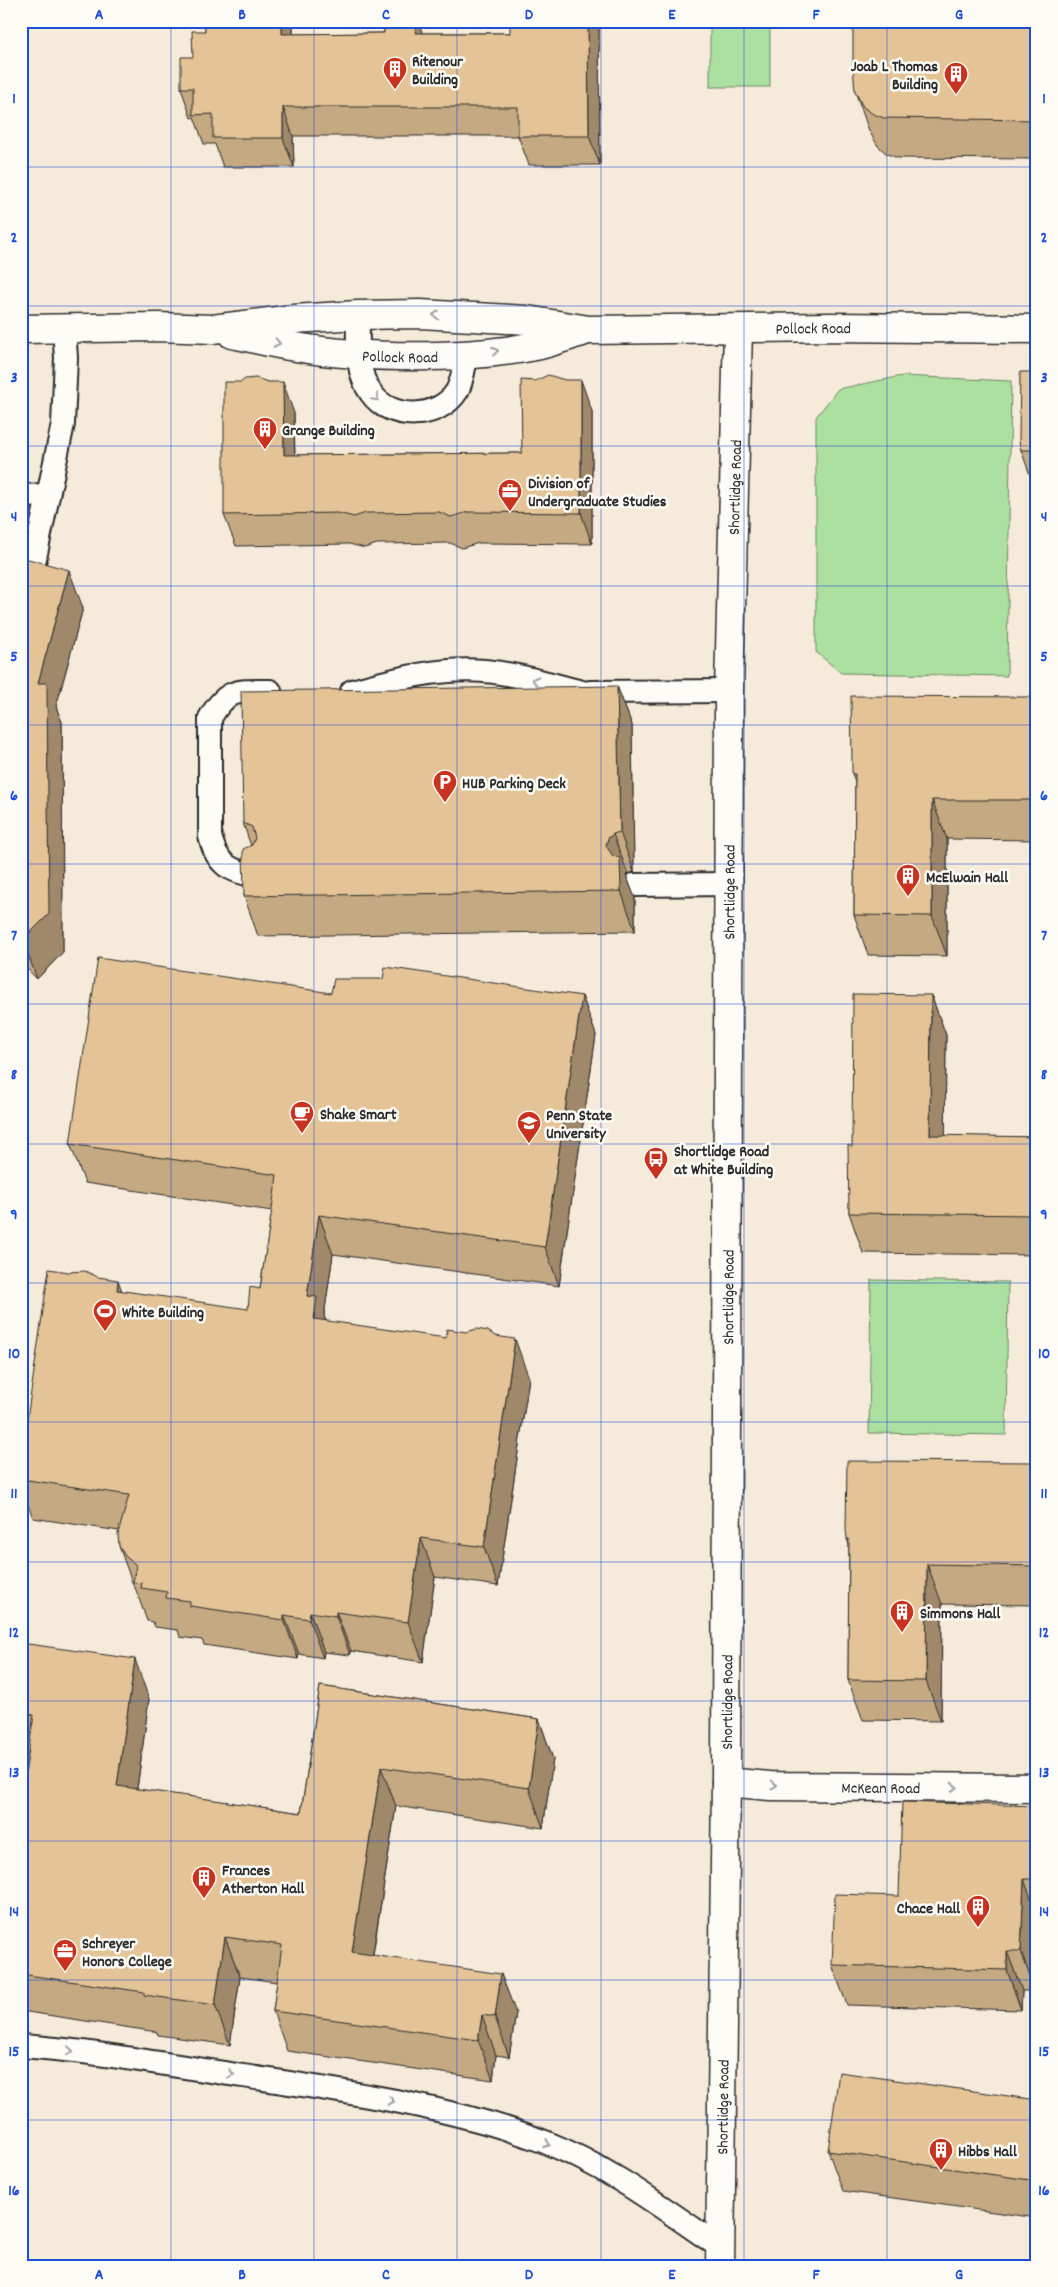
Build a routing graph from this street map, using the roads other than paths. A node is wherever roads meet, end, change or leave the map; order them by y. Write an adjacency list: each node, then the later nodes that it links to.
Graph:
1 (358, 315): 5 (street, Pollock Road); 7 (street, Pollock Road, one-way to 1); 8 (lane)
2 (64, 328): 4 (street, Pollock Road); 5 (street, Pollock Road); 10 (lane)
3 (738, 328): 6 (street, Pollock Road); 7 (street, Pollock Road); 15 (street, Shortlidge Road)
4 (21, 329)
5 (212, 329): 8 (street, Pollock Road, one-way to 8)
6 (1037, 329)
7 (589, 330): 9 (street, Pollock Road, one-way to 7)
8 (359, 354): 9 (street, Pollock Road); 9 (lane, one-way to 9)
9 (467, 354)
10 (48, 495): 11 (lane); 12 (lane)
11 (21, 496)
12 (31, 576)
13 (294, 691): 18 (lane)
14 (582, 692): 15 (lane); 16 (lane, one-way to 16); 17 (lane)
15 (729, 692): 19 (street, Shortlidge Road)
16 (400, 701)
17 (528, 701)
18 (257, 876)
19 (729, 884): 20 (lane); 21 (street, Shortlidge Road)
20 (634, 885)
21 (726, 1782): 22 (street, McKean Road, one-way to 22); 24 (street, Shortlidge Road)
22 (1037, 1788)
23 (21, 2046): 24 (lane, one-way to 24)
24 (720, 2256)

